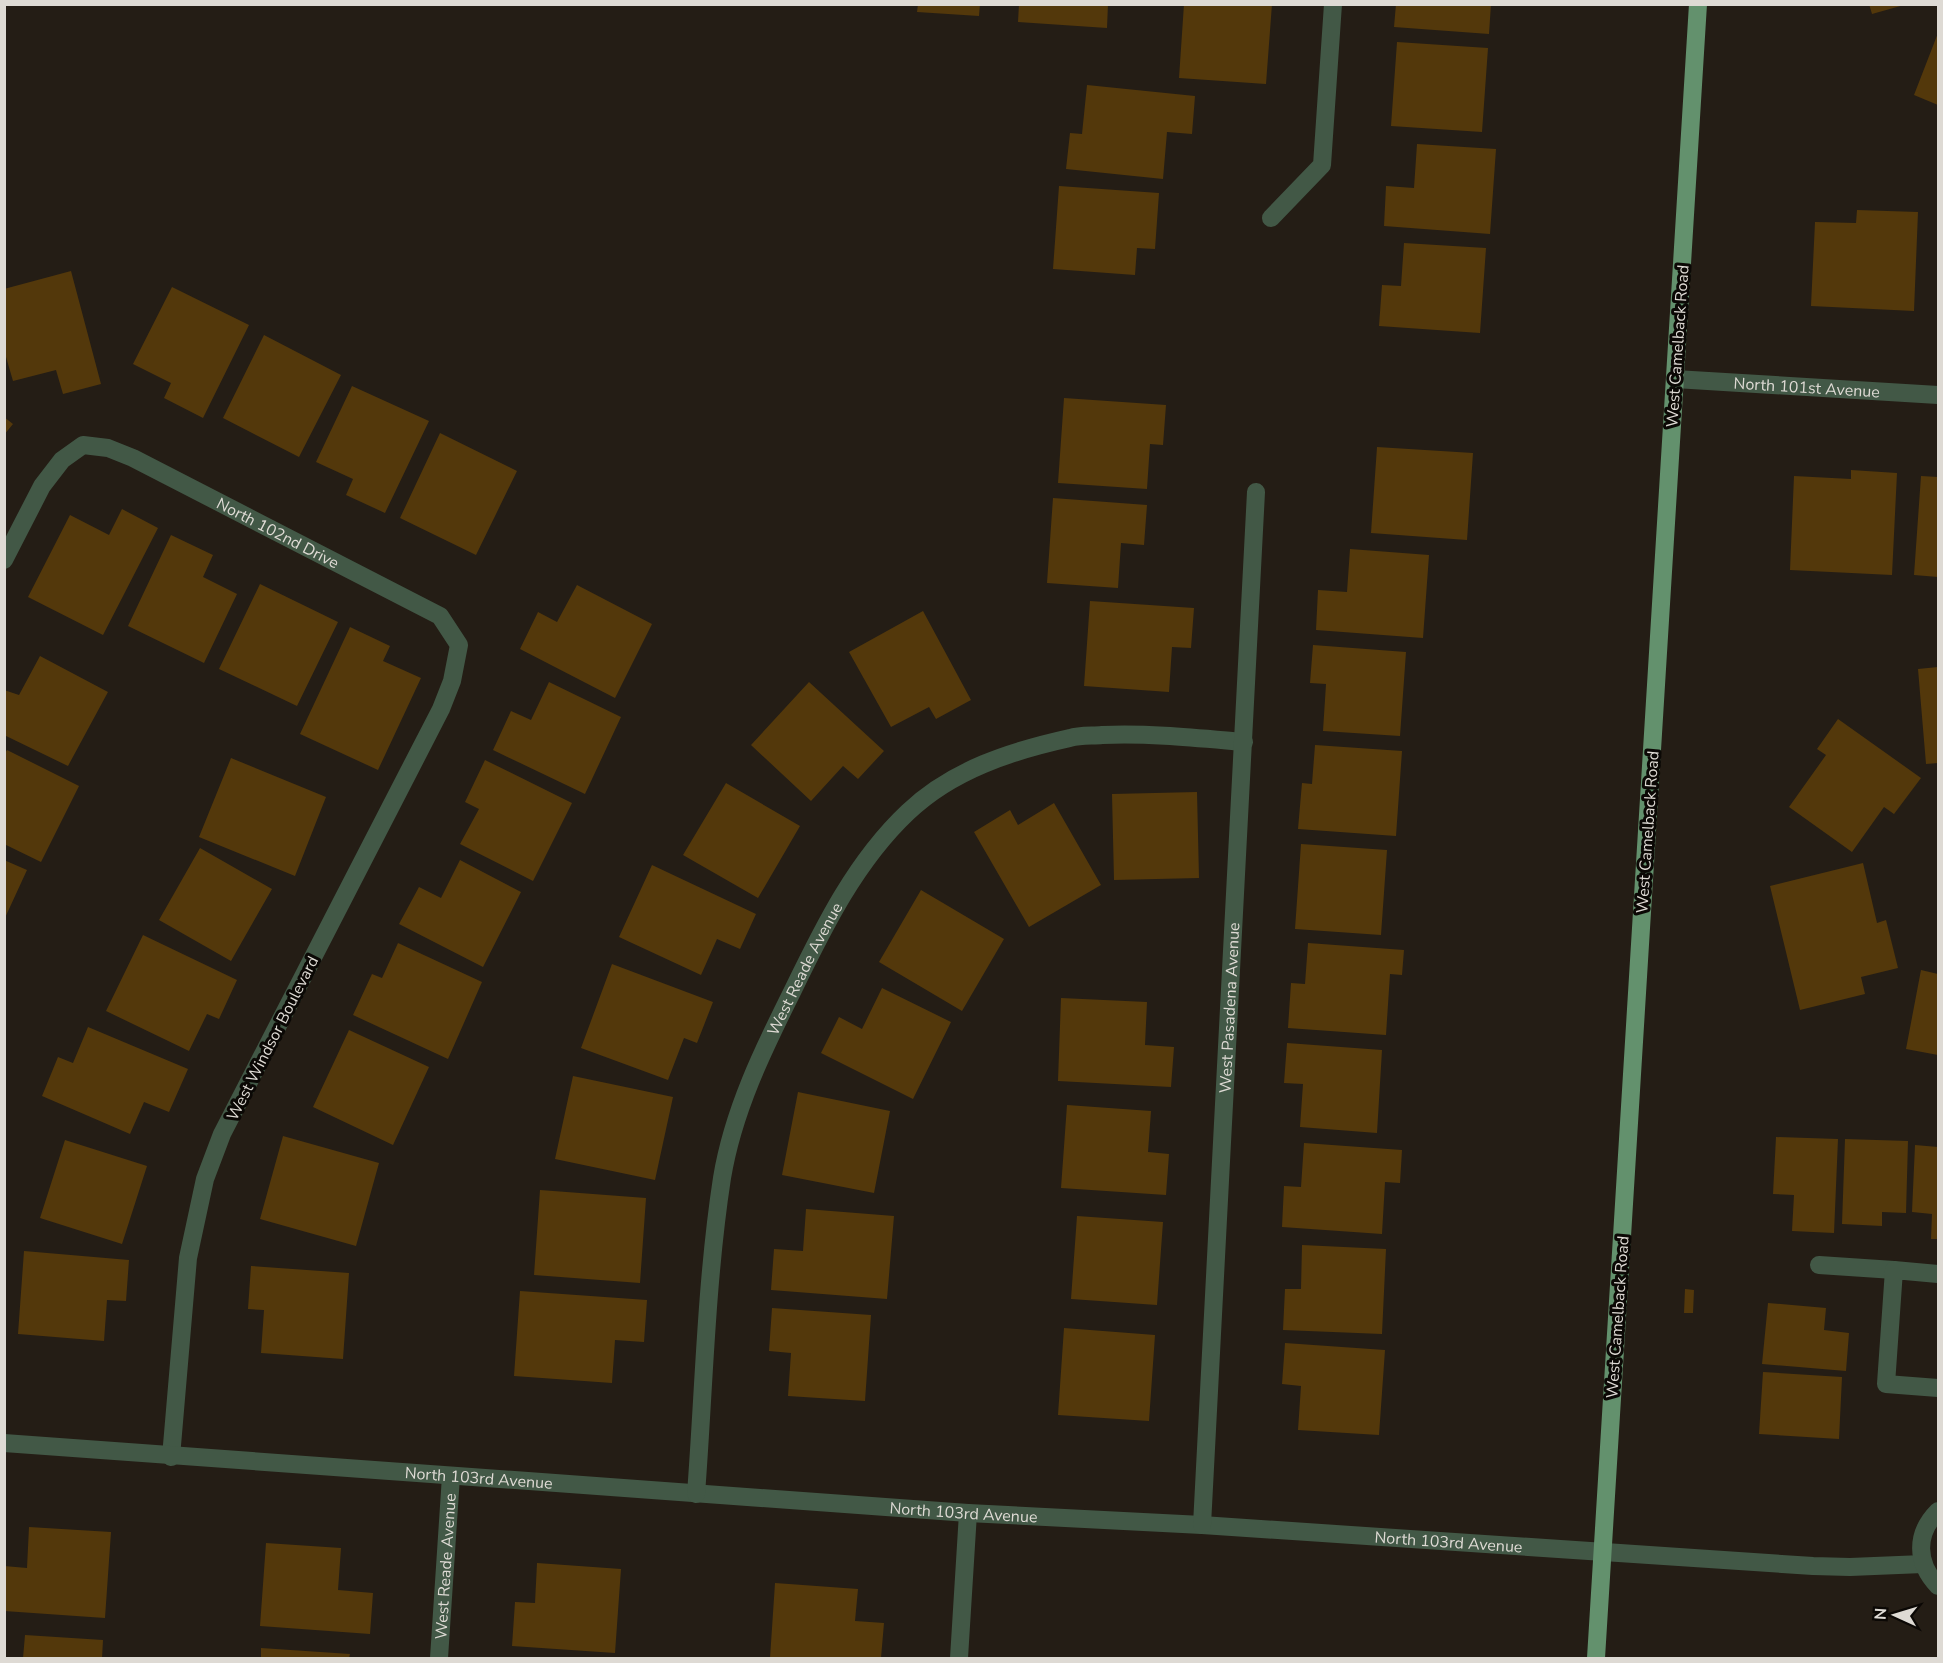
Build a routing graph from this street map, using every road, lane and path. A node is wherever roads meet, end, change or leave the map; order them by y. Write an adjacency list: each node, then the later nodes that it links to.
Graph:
1 (1333, 4): 3 (street)
2 (1698, 4): 4 (main road, West Camelback Road)
3 (1271, 218)
4 (1675, 379): 5 (street, North 101st Avenue); 21 (main road, West Camelback Road)
5 (1938, 395)
6 (1256, 492): 9 (street, West Pasadena Avenue)
7 (4, 560): 8 (street, North 102nd Drive)
8 (459, 645): 15 (street, West Windsor Boulevard)
9 (1244, 742): 17 (street, West Reade Avenue); 20 (street, West Pasadena Avenue)
10 (1820, 1265): 11 (street)
11 (1894, 1270): 12 (street); 13 (street)
12 (1938, 1274)
13 (1938, 1388)
14 (4, 1443): 15 (street, North 103rd Avenue)
15 (171, 1457): 16 (street, North 103rd Avenue)
16 (450, 1476): 17 (street, North 103rd Avenue); 24 (street, West Reade Avenue)
17 (696, 1494): 19 (street, North 103rd Avenue)
18 (1938, 1511): 22 (street)
19 (968, 1513): 20 (street, North 103rd Avenue); 25 (street)
20 (1203, 1526): 21 (street, North 103rd Avenue)
21 (1602, 1552): 22 (street, North 103rd Avenue); 26 (main road, West Camelback Road)
22 (1923, 1564): 23 (street)
23 (1938, 1586)
24 (439, 1659)
25 (959, 1659)
26 (1596, 1659)

